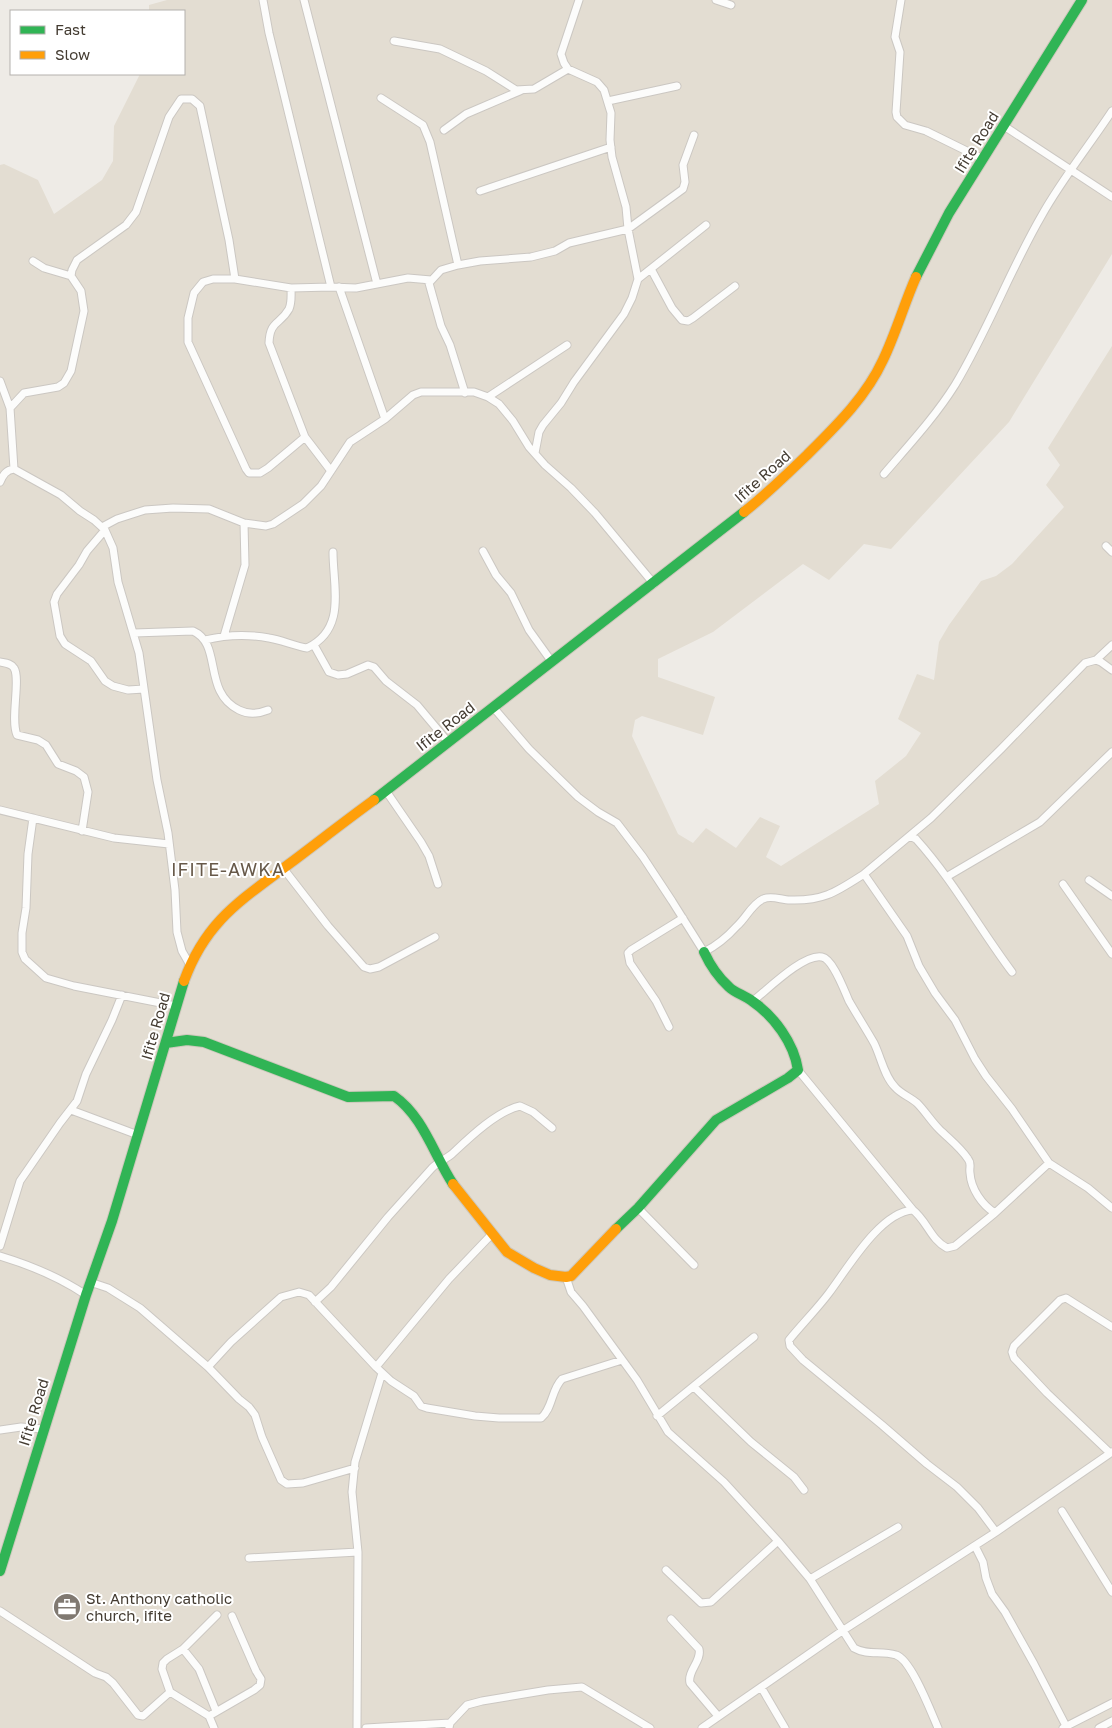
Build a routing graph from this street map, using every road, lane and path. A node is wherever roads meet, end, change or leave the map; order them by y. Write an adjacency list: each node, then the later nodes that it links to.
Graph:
1 (263, 0): 34 (street)
2 (304, 0): 32 (street)
3 (579, 0): 9 (street)
4 (716, 0): 7 (street)
5 (901, 0): 19 (street)
6 (1082, 0): 15 (street, Ifite Road)
7 (730, 5)
8 (394, 41): 11 (street)
9 (568, 69): 11 (street); 13 (street)
10 (677, 86): 13 (street)
11 (522, 90): 16 (street)
12 (381, 98): 26 (street)
13 (608, 101): 18 (street)
14 (1112, 111): 20 (street)
15 (1004, 126): 19 (street, Ifite Road); 20 (street)
16 (444, 130)
17 (694, 135): 24 (street)
18 (611, 147): 21 (street); 24 (street)
19 (983, 159): 54 (street, Ifite Road)
20 (1071, 171): 22 (street); 46 (street)
21 (480, 191)
22 (1112, 197)
23 (706, 225): 27 (street)
24 (628, 229): 26 (street); 30 (street)
25 (33, 261): 28 (street)
26 (458, 265): 31 (street)
27 (651, 269): 30 (street); 33 (street)
28 (71, 276): 29 (street); 40 (street)
29 (235, 279): 35 (street); 42 (street)
30 (638, 279): 43 (street)
31 (431, 280): 32 (street); 38 (street)
32 (377, 284): 34 (street)
33 (735, 286)
34 (335, 287): 35 (street); 41 (street)
35 (291, 288): 42 (street)
36 (567, 344): 39 (street)
37 (0, 381): 40 (street)
38 (465, 393): 39 (street); 41 (street)
39 (488, 397): 43 (street)
40 (10, 408): 44 (street)
41 (385, 419): 45 (street)
42 (305, 437): 45 (street)
43 (535, 453): 54 (street)
44 (14, 469): 47 (street); 49 (street)
45 (331, 471): 48 (street)
46 (884, 474)
47 (0, 482)
48 (244, 523): 49 (street); 56 (street)
49 (103, 529): 55 (street); 64 (street)
50 (1106, 546): 53 (street)
51 (483, 551): 62 (street)
52 (333, 552): 58 (street)
53 (1112, 552)
54 (654, 584): 62 (street, Ifite Road)
55 (134, 633): 57 (street); 64 (street)
56 (224, 636): 57 (street); 58 (street)
57 (205, 640): 66 (street)
58 (314, 645): 67 (street)
59 (1112, 645): 60 (street)
60 (1096, 660): 63 (street); 73 (street)
61 (0, 662): 72 (street)
62 (552, 662): 65 (street, Ifite Road)
63 (1112, 670)
64 (144, 689): 74 (street)
65 (493, 707): 67 (street, Ifite Road); 82 (street)
66 (268, 710)
67 (448, 742): 69 (street, Ifite Road)
68 (1112, 752): 77 (street)
69 (386, 791): 75 (street, Ifite Road); 79 (street)
70 (0, 810): 71 (street)
71 (33, 818): 72 (street); 88 (street)
72 (82, 830): 74 (street)
73 (910, 836): 76 (street); 77 (street)
74 (170, 844): 86 (street)
75 (283, 868): 83 (street); 86 (street, Ifite Road)
76 (864, 874): 84 (street); 98 (street)
77 (948, 876): 87 (street)
78 (1089, 880): 81 (street)
79 (438, 884)
80 (1063, 884): 85 (street)
81 (1112, 896)
82 (683, 918): 84 (street); 91 (street)
83 (435, 937)
84 (704, 952): 89 (street)
85 (1112, 954)
86 (190, 965): 90 (street, Ifite Road)
87 (1012, 972)
88 (122, 995): 90 (street); 94 (street)
89 (753, 1002): 93 (street); 102 (street)
90 (176, 1006): 92 (street, Ifite Road)
91 (669, 1028)
92 (166, 1044): 96 (street, Ifite Road); 97 (street)
93 (798, 1070): 99 (street); 101 (street)
94 (72, 1110): 96 (street); 104 (street)
95 (552, 1128): 97 (street)
96 (138, 1135): 108 (street, Ifite Road)
97 (440, 1161): 103 (street); 110 (street)
98 (1049, 1163): 100 (street); 102 (street)
99 (638, 1208): 106 (street); 107 (street)
100 (1112, 1208)
101 (913, 1210): 102 (street); 126 (street)
102 (995, 1213)
103 (492, 1234): 107 (street); 115 (street)
104 (0, 1246)
105 (0, 1256): 109 (street)
106 (694, 1265)
107 (566, 1277): 113 (street)
108 (90, 1282): 109 (street, Ifite Road); 114 (street)
109 (86, 1295): 119 (street, Ifite Road)
110 (315, 1302): 114 (street); 115 (street)
111 (1112, 1327): 121 (street)
112 (754, 1337): 117 (street)
113 (622, 1360): 116 (street); 118 (street)
114 (208, 1367): 122 (street)
115 (376, 1367): 116 (street)
116 (382, 1373): 122 (street)
117 (694, 1387): 118 (street); 123 (street)
118 (657, 1416): 127 (street)
119 (43, 1429): 120 (street); 132 (street, Ifite Road)
120 (0, 1430)
121 (1111, 1453): 126 (street)
122 (354, 1468): 129 (street)
123 (804, 1490)
124 (1062, 1511): 134 (street)
125 (898, 1527): 133 (street)
126 (996, 1532): 128 (street)
127 (778, 1541): 131 (street); 133 (street)
128 (975, 1546): 139 (street); 149 (street)
129 (358, 1552): 130 (street); 151 (street)
130 (249, 1558)
131 (666, 1570)
132 (0, 1572)
133 (810, 1579): 139 (street)
134 (1112, 1592)
135 (0, 1611): 142 (street)
136 (217, 1615): 140 (street)
137 (232, 1616): 144 (street)
138 (671, 1619): 146 (street)
139 (842, 1631): 141 (street); 156 (street)
140 (183, 1650): 142 (street); 144 (street)
141 (761, 1687): 146 (street); 155 (street)
142 (170, 1692): 145 (street)
143 (1112, 1703): 149 (street)
144 (216, 1711): 145 (street)
145 (209, 1716): 150 (street)
146 (718, 1716): 154 (street)
147 (1112, 1721): 157 (street)
148 (449, 1725): 152 (street); 153 (street)
149 (1064, 1727)
150 (214, 1728)
151 (357, 1728)
152 (366, 1728)
153 (650, 1728)
154 (702, 1728)
155 (785, 1728)
156 (938, 1728)
157 (1099, 1728)

